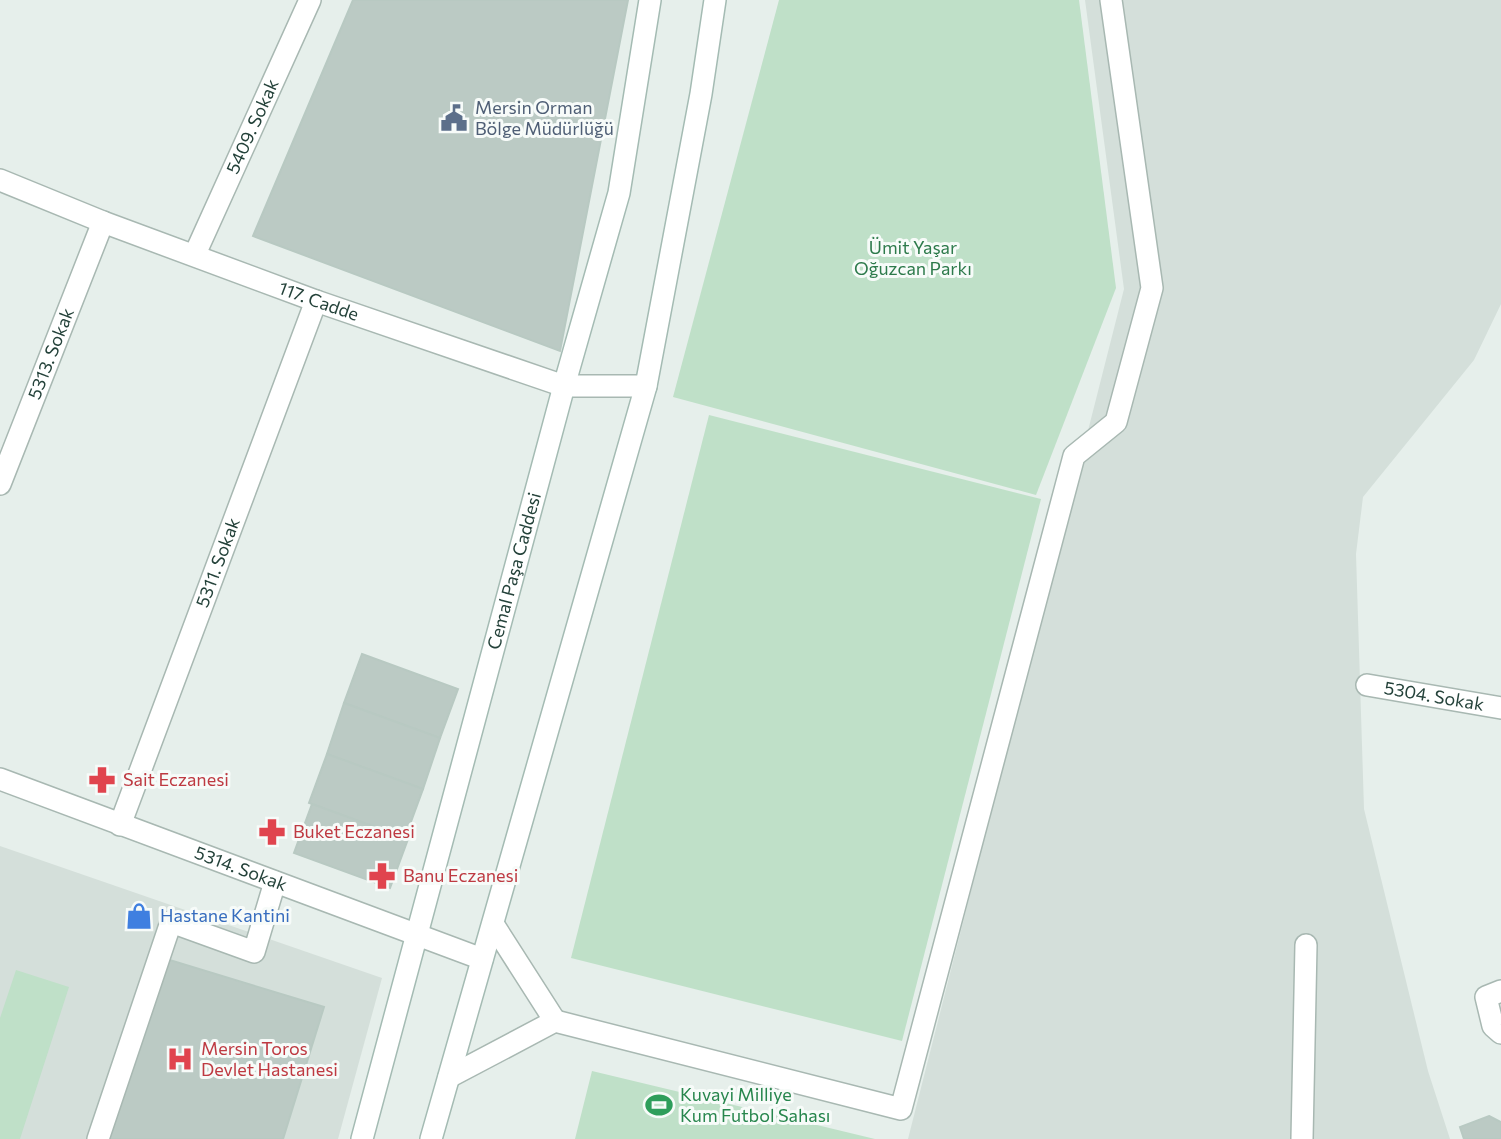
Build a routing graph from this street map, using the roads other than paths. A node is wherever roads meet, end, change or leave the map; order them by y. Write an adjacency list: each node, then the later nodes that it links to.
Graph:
1 (310, 0): 7 (street, 5409. Sokak)
2 (650, 0): 9 (street, Cemal Paşa Caddesi)
3 (715, 0): 10 (street)
4 (1111, 0): 22 (street)
5 (0, 180): 6 (street, 117. Cadde)
6 (103, 222): 7 (street, 117. Cadde); 11 (street, 5313. Sokak)
7 (195, 254): 8 (street, 117. Cadde)
8 (316, 301): 9 (street, 117. Cadde); 15 (street, 5311. Sokak)
9 (564, 386): 10 (street, 117. Cadde); 18 (street, Cemal Paşa Caddesi)
10 (646, 386): 17 (street)
11 (0, 484)
12 (1367, 685): 13 (street, 5304. Sokak)
13 (1501, 708)
14 (0, 779): 15 (street, 5314. Sokak)
15 (121, 825): 16 (street, 5314. Sokak)
16 (275, 882): 18 (street, 5314. Sokak); 25 (street)
17 (493, 924): 20 (street); 22 (street)
18 (417, 934): 20 (street, 5314. Sokak); 26 (street, Cemal Paşa Caddesi)
19 (1306, 945): 28 (street)
20 (482, 959): 24 (street)
21 (1501, 991): 23 (street)
22 (555, 1021): 24 (street)
23 (1501, 1033)
24 (449, 1077): 27 (street)
25 (98, 1139)
26 (362, 1139)
27 (431, 1139)
28 (1302, 1139)

